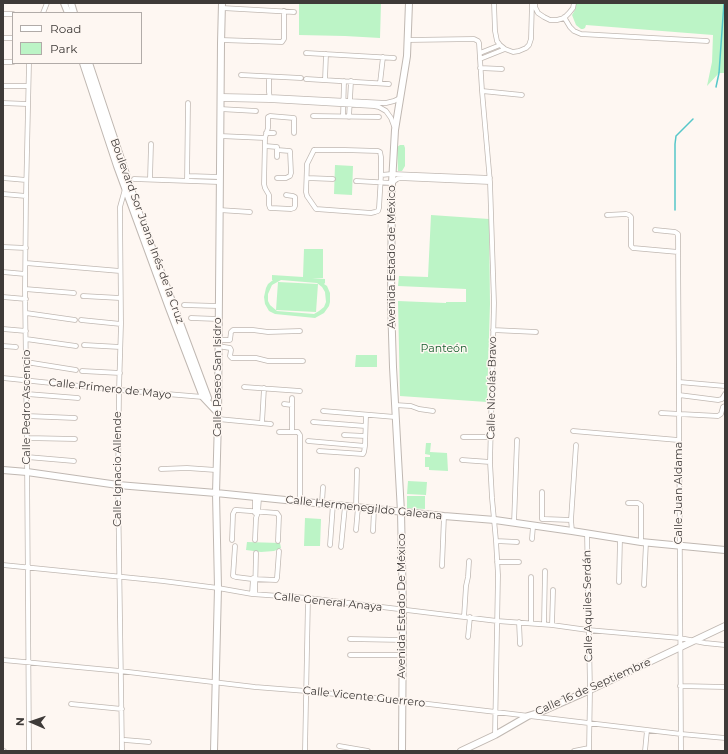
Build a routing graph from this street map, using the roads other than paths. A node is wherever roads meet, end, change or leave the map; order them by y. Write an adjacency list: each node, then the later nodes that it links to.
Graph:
1 (409, 3): 10 (main road, Avenida Estado de México)
2 (494, 3): 12 (street)
3 (533, 3): 8 (street); 13 (street)
4 (574, 3): 8 (street)
5 (222, 5): 6 (street); 9 (main road, Calle Paseo San Isidro)
6 (284, 11): 7 (street); 9 (street)
7 (294, 12)
8 (564, 17): 11 (street)
9 (221, 40): 36 (main road, Calle Paseo San Isidro)
10 (408, 40): 15 (street, Calle Nicolás Bravo); 37 (main road, Avenida Estado de México)
11 (707, 41)
12 (500, 45): 13 (street); 15 (street)
13 (505, 49): 19 (street)
14 (306, 53): 16 (street)
15 (480, 53): 19 (street, Calle Nicolás Bravo)
16 (326, 54): 17 (street); 27 (street)
17 (383, 57): 18 (street); 30 (street)
18 (394, 58)
19 (480, 59): 23 (street, Calle Nicolás Bravo)
20 (29, 64): 33 (street, Calle Pedro Ascencio)
21 (83, 64): 74 (main road, Boulevard Sor Juana Inés de la Cruz)
22 (89, 64): 132 (main road, Boulevard Sor Juana Inés de la Cruz)
23 (480, 68): 24 (street); 34 (street, Calle Nicolás Bravo)
24 (502, 69)
25 (241, 75): 26 (street)
26 (269, 77): 27 (street); 38 (street)
27 (325, 80): 28 (street)
28 (344, 81): 29 (street); 41 (street)
29 (351, 81): 30 (street); 42 (street)
30 (380, 83): 31 (street)
31 (389, 84)
32 (3, 86): 33 (street)
33 (28, 86): 43 (street, Calle Pedro Ascencio)
34 (482, 91): 35 (street); 70 (street, Calle Nicolás Bravo)
35 (522, 95)
36 (221, 97): 38 (street); 44 (main road, Calle Paseo San Isidro)
37 (400, 98): 42 (street); 50 (main road, Avenida Estado de México)
38 (270, 99): 41 (street)
39 (3, 103): 43 (street)
40 (188, 103): 62 (street)
41 (343, 103): 42 (street); 47 (street)
42 (350, 103): 48 (street); 50 (street)
43 (27, 104): 69 (street, Calle Pedro Ascencio)
44 (220, 109): 45 (street); 54 (main road, Calle Paseo San Isidro)
45 (256, 111)
46 (313, 116): 47 (street)
47 (343, 116): 48 (street)
48 (349, 117): 49 (street)
49 (379, 117)
50 (395, 130): 59 (main road, Avenida Estado de México)
51 (274, 133): 53 (street)
52 (294, 133): 53 (street)
53 (266, 135): 54 (street); 56 (street)
54 (220, 136): 67 (main road, Calle Paseo San Isidro)
55 (151, 144): 66 (street)
56 (265, 146): 57 (street); 76 (street)
57 (277, 150): 58 (street); 63 (street)
58 (277, 157)
59 (392, 174): 60 (street); 70 (street); 73 (main road, Avenida Estado de México)
60 (381, 175): 64 (street); 72 (street)
61 (3, 178): 69 (street)
62 (187, 178): 66 (street); 67 (street)
63 (276, 178)
64 (307, 178): 68 (street); 72 (street)
65 (134, 179): 66 (street)
66 (150, 179)
67 (219, 179): 78 (main road, Calle Paseo San Isidro)
68 (333, 179)
69 (26, 180): 77 (street, Calle Pedro Ascencio)
70 (490, 180): 73 (street); 104 (street, Calle Nicolás Bravo)
71 (356, 181): 72 (street)
72 (381, 182): 73 (street)
73 (392, 183): 137 (main road, Avenida Estado de México)
74 (126, 189): 86 (street, Calle Ignacio Allende); 132 (main road, Boulevard Sor Juana Inés de la Cruz)
75 (3, 194): 77 (street)
76 (286, 195)
77 (26, 196): 83 (street, Calle Pedro Ascencio)
78 (219, 210): 79 (street); 96 (main road, Calle Paseo San Isidro)
79 (250, 212)
80 (607, 215): 84 (street)
81 (655, 230): 84 (street, Calle Juan Aldama)
82 (3, 247): 83 (street)
83 (26, 248): 85 (street, Calle Pedro Ascencio)
84 (678, 252): 122 (street, Calle Juan Aldama)
85 (26, 263): 86 (street); 88 (street, Calle Pedro Ascencio)
86 (120, 271): 93 (street, Calle Ignacio Allende)
87 (3, 272): 88 (street)
88 (26, 274): 89 (street, Calle Pedro Ascencio)
89 (25, 289): 90 (street); 94 (street, Calle Pedro Ascencio)
90 (74, 293)
91 (83, 296): 93 (street)
92 (3, 297): 94 (street)
93 (120, 298): 102 (street, Calle Ignacio Allende)
94 (26, 299): 97 (street, Calle Pedro Ascencio)
95 (184, 305): 96 (street)
96 (218, 306): 99 (main road, Calle Paseo San Isidro)
97 (26, 313): 100 (street); 105 (street, Calle Pedro Ascencio)
98 (191, 318): 99 (street)
99 (218, 319): 109 (main road, Calle Paseo San Isidro)
100 (75, 320)
101 (81, 320): 102 (street)
102 (121, 324): 114 (street, Calle Ignacio Allende)
103 (3, 329): 105 (street)
104 (494, 330): 107 (street); 158 (street, Calle Nicolás Bravo)
105 (26, 331): 108 (street, Calle Pedro Ascencio)
106 (300, 331): 109 (street)
107 (536, 332)
108 (26, 339): 112 (street); 116 (street, Calle Pedro Ascencio)
109 (218, 343): 115 (street); 133 (main road, Calle Paseo San Isidro)
110 (84, 345): 114 (street)
111 (3, 346): 113 (street)
112 (76, 346)
113 (16, 347)
114 (120, 347): 119 (street, Calle Ignacio Allende)
115 (303, 361)
116 (26, 362): 117 (street); 121 (street, Calle Pedro Ascencio)
117 (76, 370)
118 (82, 371): 119 (street)
119 (120, 373): 126 (street, Calle Ignacio Allende)
120 (3, 378): 121 (street, Calle Primero de Mayo)
121 (26, 380): 126 (street, Calle Primero de Mayo); 128 (street, Calle Pedro Ascencio)
122 (678, 382): 123 (street); 130 (street, Calle Juan Aldama)
123 (725, 386)
124 (244, 387): 125 (street)
125 (264, 388): 127 (street); 149 (street)
126 (119, 390): 132 (street, Calle Primero de Mayo); 176 (street, Calle Ignacio Allende)
127 (300, 391)
128 (27, 394): 131 (street); 144 (street, Calle Pedro Ascencio)
129 (725, 394): 130 (street)
130 (679, 395): 142 (street, Calle Juan Aldama)
131 (78, 398)
132 (206, 398): 133 (main road, Calle Primero de Mayo); 145 (main road)
133 (218, 398): 145 (main road, Calle Paseo San Isidro)
134 (292, 398): 136 (street)
135 (284, 404): 136 (street)
136 (292, 405): 154 (street)
137 (395, 405): 140 (street); 146 (main road, Avenida Estado de México)
138 (725, 406): 142 (street)
139 (323, 411): 143 (street)
140 (433, 411)
141 (661, 413): 142 (street)
142 (679, 414): 162 (street, Calle Juan Aldama)
143 (366, 415): 146 (street); 151 (street)
144 (27, 416): 147 (street); 159 (street, Calle Pedro Ascencio)
145 (218, 416): 149 (street); 173 (main road, Calle Paseo San Isidro)
146 (395, 417): 189 (main road, Avenida Estado de México)
147 (75, 418)
148 (313, 422): 151 (street)
149 (262, 423): 150 (street)
150 (271, 424)
151 (365, 426): 156 (street)
152 (573, 431): 162 (street)
153 (279, 432): 154 (street)
154 (292, 432): 181 (street)
155 (344, 435): 156 (street)
156 (365, 436): 165 (street)
157 (464, 437): 158 (street)
158 (491, 437): 170 (street, Calle Nicolás Bravo)
159 (27, 438): 160 (street); 167 (street, Calle Pedro Ascencio)
160 (75, 440)
161 (517, 440): 193 (street)
162 (678, 440): 209 (street, Calle Juan Aldama)
163 (308, 441): 165 (street)
164 (576, 445): 192 (street)
165 (365, 446): 166 (street)
166 (319, 451)
167 (28, 457): 169 (street); 175 (street, Calle Pedro Ascencio)
168 (462, 460): 170 (street)
169 (74, 461)
170 (490, 462): 191 (street, Calle Nicolás Bravo)
171 (161, 469): 173 (street)
172 (3, 470): 175 (main road, Calle Hermenegildo Galeana)
173 (216, 470): 179 (main road, Calle Paseo San Isidro)
174 (357, 470): 186 (street)
175 (27, 472): 176 (main road, Calle Hermenegildo Galeana); 219 (street, Calle Pedro Ascencio)
176 (118, 485): 179 (main road, Calle Hermenegildo Galeana); 221 (street, Calle Ignacio Allende)
177 (323, 487): 182 (street)
178 (542, 492): 192 (street)
179 (216, 493): 180 (main road, Calle Hermenegildo Galeana); 226 (main road, Calle Paseo San Isidro)
180 (257, 498): 181 (main road, Calle Hermenegildo Galeana); 188 (street)
181 (300, 501): 182 (main road, Calle Hermenegildo Galeana)
182 (322, 503): 184 (main road, Calle Hermenegildo Galeana)
183 (628, 503): 206 (street)
184 (333, 504): 185 (main road, Calle Hermenegildo Galeana); 207 (street)
185 (345, 506): 186 (main road, Calle Hermenegildo Galeana); 210 (street)
186 (357, 507): 187 (main road, Calle Hermenegildo Galeana); 195 (street)
187 (374, 509): 189 (main road, Calle Hermenegildo Galeana); 196 (street)
188 (256, 512): 201 (street); 202 (street); 203 (street)
189 (402, 512): 190 (main road, Calle Hermenegildo Galeana); 230 (main road, Avenida Estado De México)
190 (444, 516): 191 (main road, Calle Hermenegildo Galeana); 218 (street)
191 (494, 520): 193 (main road, Calle Hermenegildo Galeana); 204 (street, Calle Nicolás Bravo)
192 (572, 520): 197 (street)
193 (514, 523): 194 (main road, Calle Hermenegildo Galeana)
194 (533, 526): 197 (main road, Calle Hermenegildo Galeana); 199 (street)
195 (356, 530)
196 (373, 531)
197 (572, 531): 198 (main road, Calle Hermenegildo Galeana)
198 (587, 533): 200 (main road, Calle Hermenegildo Galeana); 239 (street, Calle Aquiles Serdán)
199 (532, 539)
200 (620, 539): 206 (main road, Calle Hermenegildo Galeana); 224 (street)
201 (232, 540)
202 (255, 540)
203 (278, 541)
204 (496, 541): 205 (street); 215 (street, Calle Nicolás Bravo)
205 (517, 542)
206 (644, 542): 209 (main road, Calle Hermenegildo Galeana); 225 (street)
207 (330, 545)
208 (235, 546): 223 (street)
209 (679, 546): 211 (main road, Calle Hermenegildo Galeana); 241 (street, Calle Juan Aldama)
210 (341, 547)
211 (725, 550)
212 (279, 551): 223 (street)
213 (256, 553): 223 (street)
214 (469, 562): 231 (street)
215 (497, 562): 216 (street); 233 (street, Calle Nicolás Bravo)
216 (519, 562)
217 (3, 565): 219 (street, Calle General Anaya)
218 (442, 566)
219 (28, 568): 221 (street, Calle General Anaya); 251 (street, Calle Pedro Ascencio)
220 (545, 571): 236 (street)
221 (119, 576): 226 (street, Calle General Anaya); 252 (street, Calle Ignacio Allende)
222 (531, 577): 235 (street)
223 (254, 579): 228 (street)
224 (619, 582)
225 (644, 585)
226 (218, 588): 228 (street, Calle General Anaya); 253 (main road, Calle Paseo San Isidro)
227 (553, 590): 237 (street)
228 (253, 594): 229 (street, Calle General Anaya)
229 (308, 598): 230 (street, Calle General Anaya); 257 (street)
230 (403, 610): 231 (street, Calle General Anaya); 243 (main road, Avenida Estado De México)
231 (464, 617): 232 (street, Calle General Anaya)
232 (470, 617): 233 (street, Calle General Anaya); 240 (street)
233 (497, 621): 234 (street, Calle General Anaya); 261 (street, Calle Nicolás Bravo)
234 (519, 622): 235 (street, Calle General Anaya); 245 (street)
235 (531, 623): 236 (street, Calle General Anaya)
236 (544, 624): 237 (street, Calle General Anaya)
237 (552, 625): 239 (street, Calle General Anaya)
238 (725, 626): 244 (main road, Calle 16 de Septiembre)
239 (588, 630): 241 (street, Calle General Anaya); 256 (street, Calle Aquiles Serdán)
240 (468, 637)
241 (680, 638): 244 (street, Calle General Anaya); 247 (street, Calle Juan Aldama)
242 (350, 639): 243 (street)
243 (403, 640): 249 (main road, Avenida Estado De México)
244 (694, 640): 246 (street, Calle General Anaya); 247 (main road, Calle 16 de Septiembre)
245 (520, 644)
246 (725, 645)
247 (680, 648): 254 (street, Calle Juan Aldama); 256 (main road, Calle 16 de Septiembre)
248 (350, 655): 249 (street)
249 (403, 655): 258 (main road, Avenida Estado De México)
250 (3, 660): 251 (street, Calle Vicente Guerrero)
251 (29, 662): 252 (street, Calle Vicente Guerrero); 272 (street, Calle Pedro Ascencio)
252 (120, 671): 253 (street, Calle Vicente Guerrero); 260 (street, Calle Ignacio Allende)
253 (216, 682): 257 (street, Calle Vicente Guerrero); 274 (main road, Calle Paseo San Isidro)
254 (680, 686): 255 (street); 265 (street, Calle Juan Aldama)
255 (725, 687)
256 (590, 690): 262 (main road, Calle 16 de Septiembre); 263 (street, Calle Aquiles Serdán)
257 (306, 691): 258 (street, Calle Vicente Guerrero); 275 (street)
258 (403, 701): 261 (street, Calle Vicente Guerrero); 277 (main road)
259 (71, 704): 260 (street)
260 (122, 709): 273 (street, Calle Ignacio Allende)
261 (495, 711): 262 (street, Calle Vicente Guerrero); 266 (street, Calle Nicolás Bravo)
262 (528, 716): 263 (street, Calle Vicente Guerrero); 266 (main road, Calle 16 de Septiembre)
263 (589, 724): 264 (street, Calle Vicente Guerrero); 271 (street, Calle Aquiles Serdán)
264 (647, 730): 265 (street, Calle Vicente Guerrero); 280 (street)
265 (681, 734): 267 (street, Calle Vicente Guerrero); 281 (street, Calle Juan Aldama)
266 (495, 735): 278 (main road, Calle 16 de Septiembre)
267 (725, 738)
268 (125, 740): 269 (street)
269 (149, 742)
270 (339, 746): 276 (street)
271 (589, 750): 279 (street)
272 (29, 751)
273 (122, 751)
274 (214, 751)
275 (305, 751)
276 (368, 751)
277 (402, 751)
278 (461, 751)
279 (574, 751)
280 (645, 751)
281 (681, 751)

